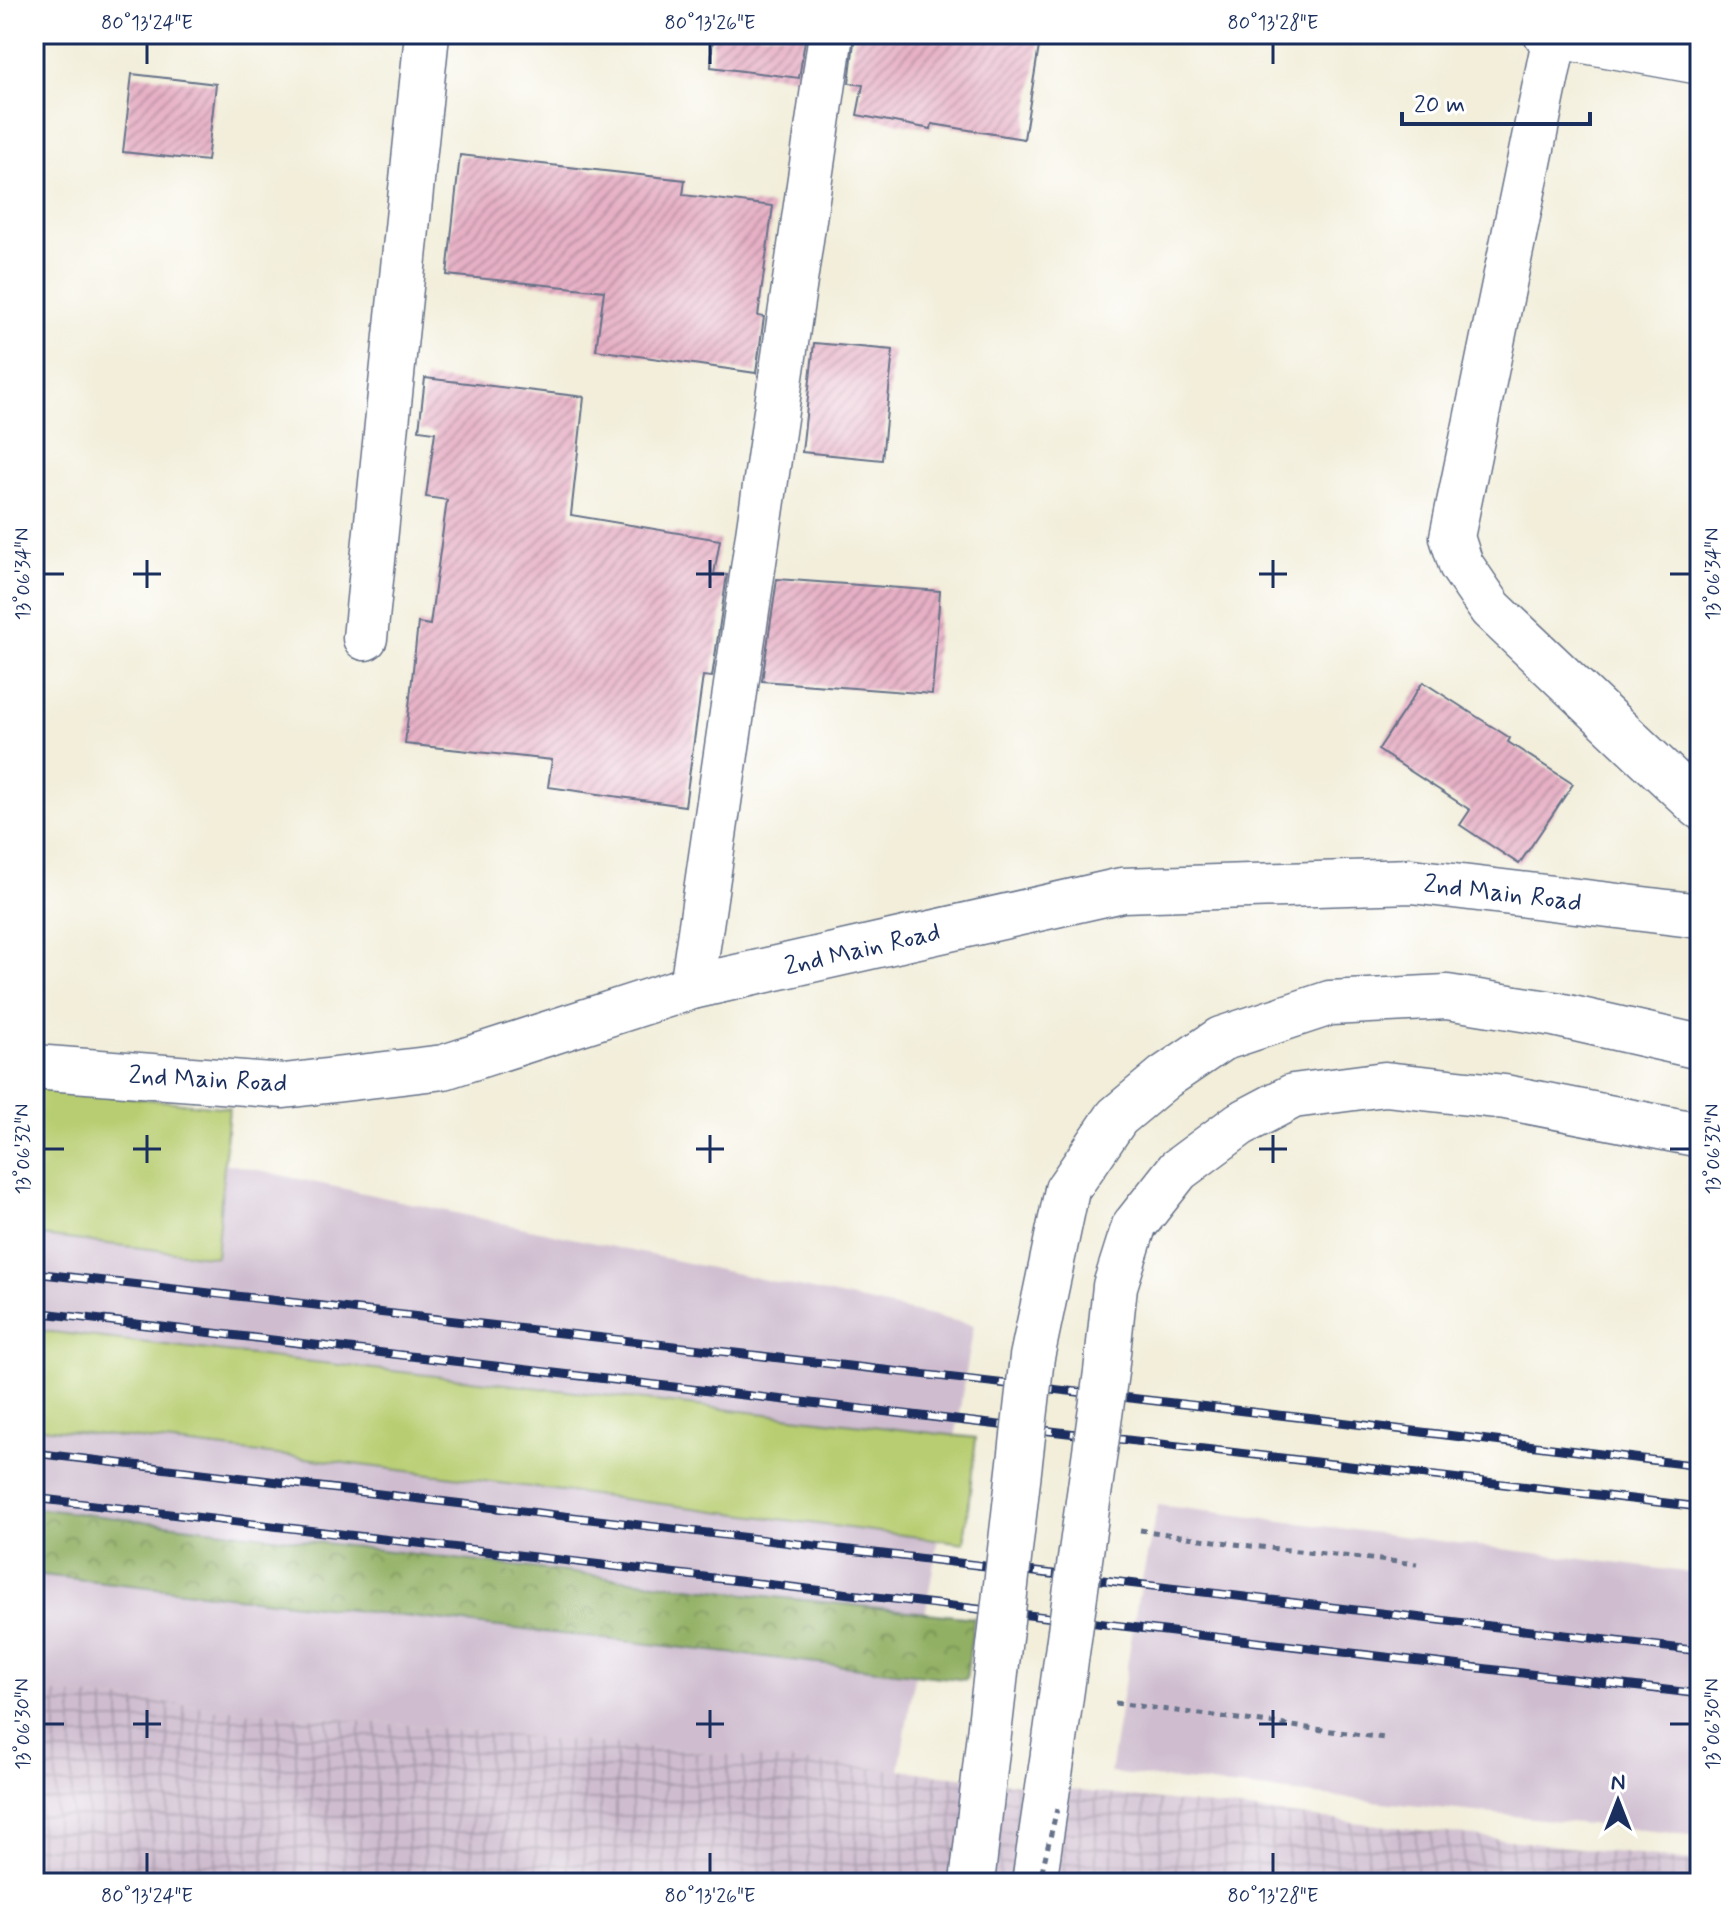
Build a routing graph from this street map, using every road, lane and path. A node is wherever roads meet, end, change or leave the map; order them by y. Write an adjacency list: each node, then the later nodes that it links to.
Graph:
1 (427, 34): 5 (street)
2 (831, 34): 8 (street)
3 (1550, 35): 4 (street); 6 (street)
4 (1700, 62)
5 (365, 638)
6 (1700, 807)
7 (1700, 916): 8 (street, 2nd Main Road)
8 (692, 987): 10 (street, 2nd Main Road)
9 (1700, 1047): 16 (street, bridge)
10 (34, 1067)
11 (1700, 1135): 17 (street, bridge)
12 (1136, 1529): 13 (path)
13 (1417, 1564)
14 (1113, 1702): 15 (path)
15 (1385, 1738)
16 (972, 1883)
17 (1034, 1883)

